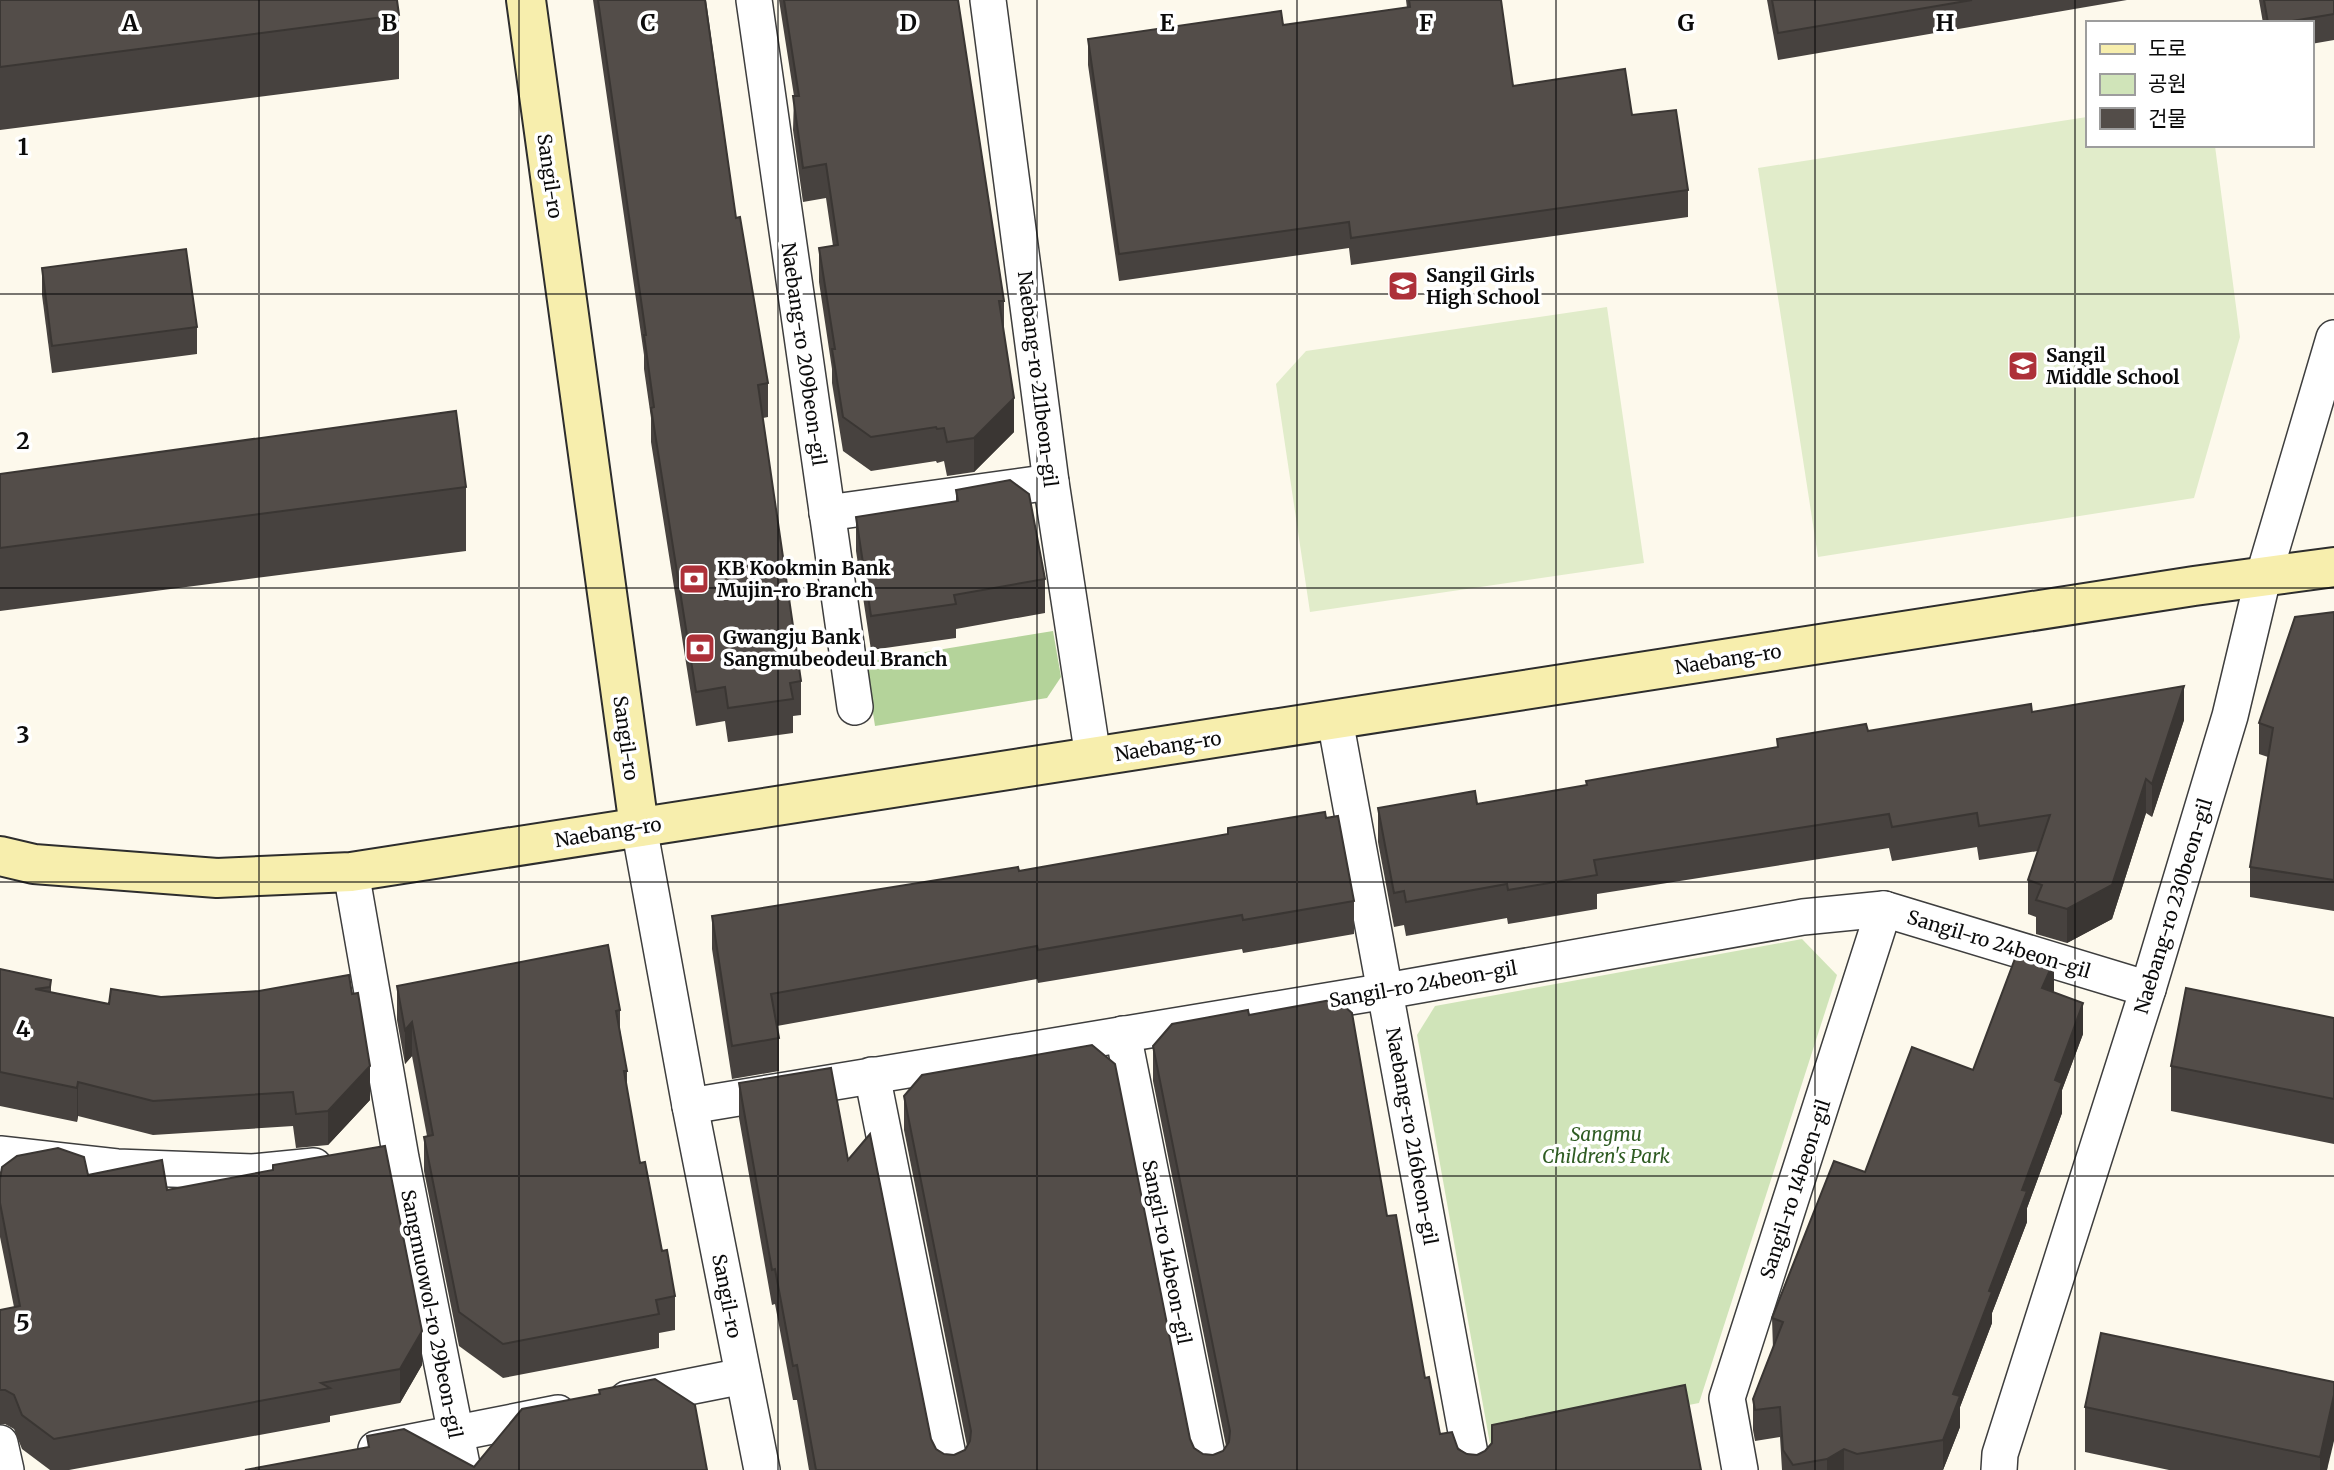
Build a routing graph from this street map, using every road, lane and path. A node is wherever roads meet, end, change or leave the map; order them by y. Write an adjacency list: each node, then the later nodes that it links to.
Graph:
1 (526, 0): 12 (street, Sangil-ro)
2 (754, 0): 6 (street, Naebang-ro 209beon-gil)
3 (988, 0): 5 (street, Naebang-ro 211beon-gil)
4 (2334, 338): 8 (street, Naebang-ro 230beon-gil)
5 (1051, 482): 6 (street); 11 (street, Naebang-ro 211beon-gil)
6 (827, 513): 9 (street, Naebang-ro 209beon-gil)
7 (2334, 567): 8 (street, Naebang-ro)
8 (2263, 578): 10 (street, Naebang-ro); 16 (street, Naebang-ro 230beon-gil)
9 (855, 707)
10 (1335, 720): 11 (street, Naebang-ro); 17 (street, Naebang-ro 216beon-gil)
11 (1093, 757): 12 (street, Naebang-ro)
12 (639, 827): 14 (street, Naebang-ro); 20 (street, Sangil-ro)
13 (0, 856): 14 (street, Naebang-ro)
14 (352, 872): 22 (street, Sangmuowol-ro 29beon-gil)
15 (1884, 909): 16 (street, Sangil-ro 24beon-gil); 17 (street, Sangil-ro 24beon-gil); 33 (street, Sangil-ro 14beon-gil)
16 (2147, 989): 34 (street, Naebang-ro 230beon-gil)
17 (1385, 991): 18 (street, Sangil-ro 24beon-gil); 32 (street, Naebang-ro 216beon-gil)
18 (1123, 1034): 19 (street, Sangil-ro 24beon-gil); 31 (street, Sangil-ro 14beon-gil)
19 (872, 1075): 20 (street, Sangil-ro 24beon-gil); 30 (street)
20 (690, 1105): 23 (street, Sangil-ro)
21 (0, 1154): 22 (street)
22 (374, 1160): 24 (street, Sangmuowol-ro 29beon-gil)
23 (743, 1376): 24 (street); 29 (street, Sangil-ro)
24 (456, 1433): 26 (street); 28 (street, Sangmuowol-ro 29beon-gil)
25 (0, 1443): 27 (street)
26 (348, 1454)
27 (6, 1470)
28 (463, 1470)
29 (762, 1470)
30 (951, 1470)
31 (1210, 1470)
32 (1473, 1470)
33 (1740, 1470)
34 (2000, 1470)

